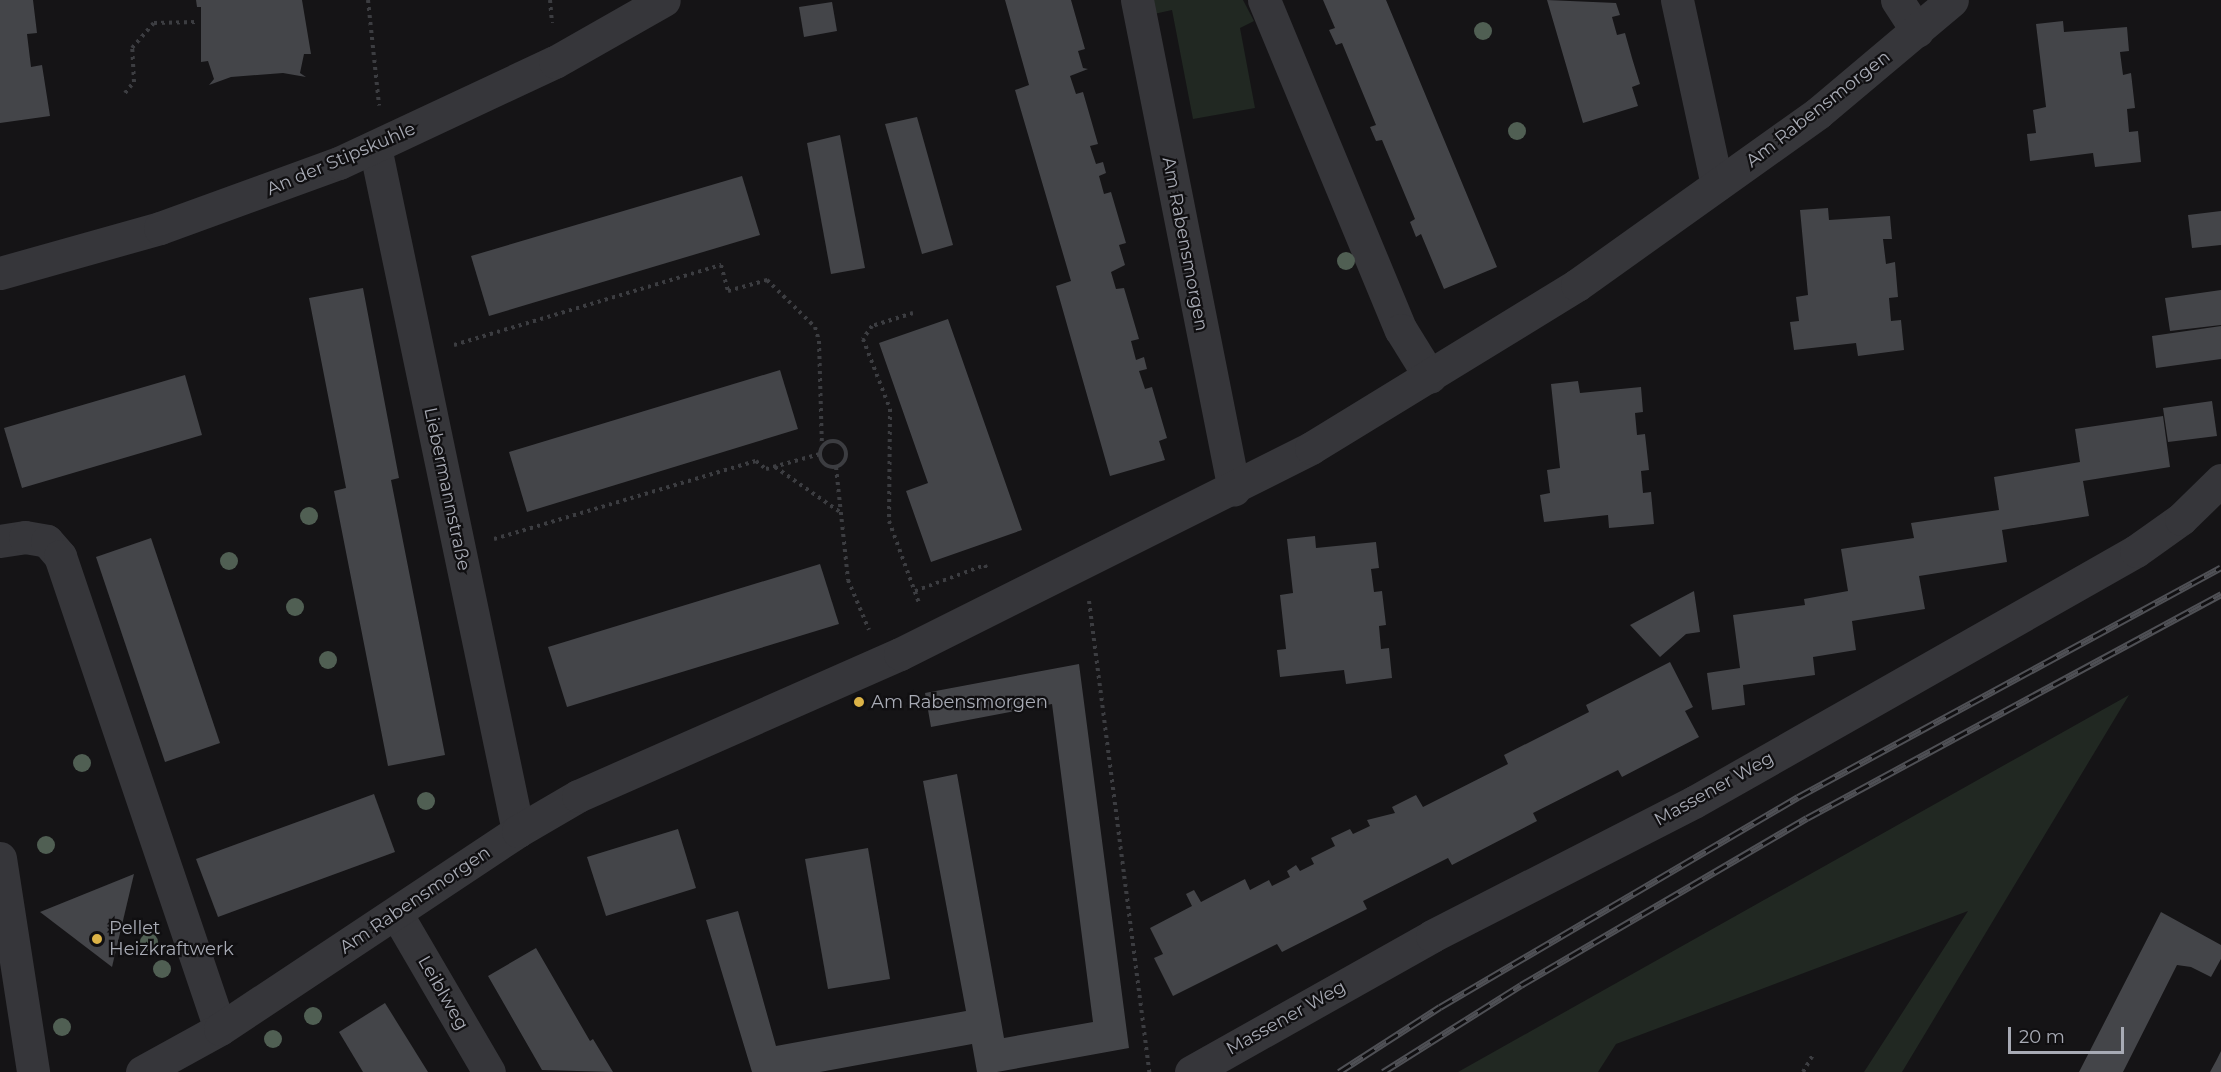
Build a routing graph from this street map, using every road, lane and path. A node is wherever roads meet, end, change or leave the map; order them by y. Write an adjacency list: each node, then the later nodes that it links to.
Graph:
1 (368, 0): 11 (path)
2 (664, 0): 11 (street, An der Stipskuhle)
3 (1137, 0): 22 (street, Am Rabensmorgen)
4 (1264, 0): 16 (street)
5 (1677, 0): 12 (street)
6 (1897, 0): 9 (street)
7 (1952, 0): 9 (street, Am Rabensmorgen)
8 (197, 22): 10 (path)
9 (1917, 31): 12 (street, Am Rabensmorgen)
10 (125, 93)
11 (375, 147): 13 (street, An der Stipskuhle); 15 (street, Liebermannstraße)
12 (1717, 185): 16 (street, Am Rabensmorgen)
13 (0, 273)
14 (913, 313): 28 (path)
15 (419, 355): 17 (path); 25 (street, Liebermannstraße)
16 (1430, 377): 22 (street, Am Rabensmorgen)
17 (822, 446): 18 (path); 19 (path)
18 (820, 454): 19 (path); 20 (path)
19 (837, 466): 23 (path)
20 (775, 467): 23 (path); 25 (path)
21 (2221, 480): 40 (street, Massener Weg)
22 (1234, 489): 26 (street, Am Rabensmorgen)
23 (841, 513): 30 (path)
24 (0, 541): 34 (street)
25 (459, 549): 31 (street, Liebermannstraße)
26 (1084, 565): 31 (street, Am Rabensmorgen); 39 (path)
27 (988, 574): 28 (path)
28 (915, 591): 29 (path)
29 (921, 607)
30 (872, 639)
31 (518, 831): 33 (street, Am Rabensmorgen)
32 (0, 858): 36 (street)
33 (396, 913): 34 (street, Am Rabensmorgen); 38 (street, Leiblweg)
34 (220, 1029): 37 (street, Am Rabensmorgen)
35 (1813, 1055): 41 (path)
36 (33, 1072)
37 (142, 1072)
38 (489, 1072)
39 (1149, 1072)
40 (1191, 1072)
41 (1803, 1072)

